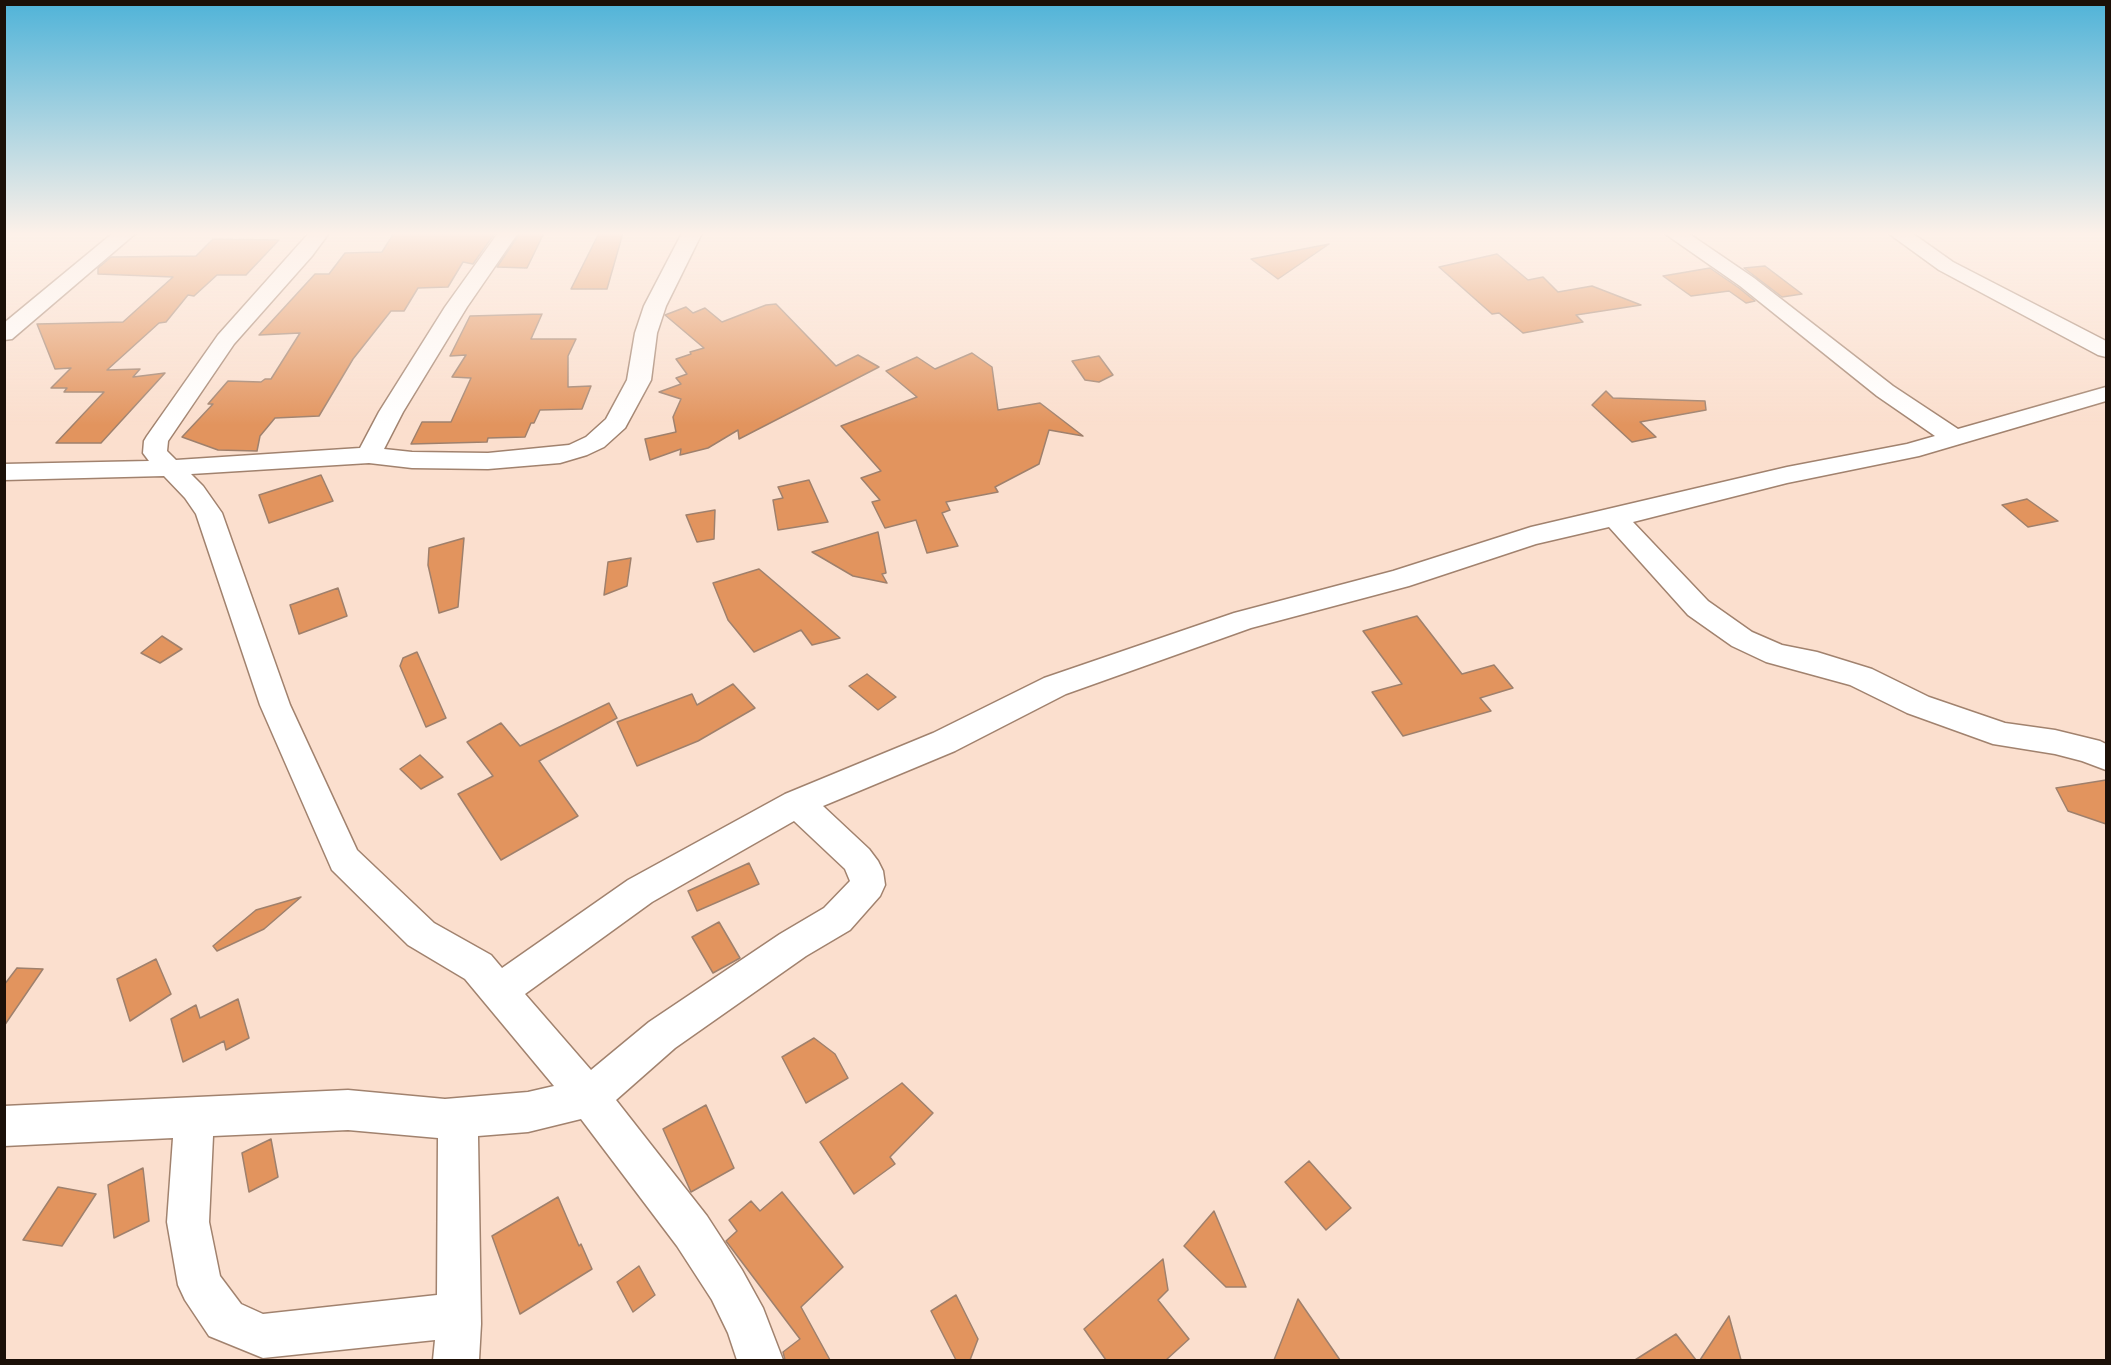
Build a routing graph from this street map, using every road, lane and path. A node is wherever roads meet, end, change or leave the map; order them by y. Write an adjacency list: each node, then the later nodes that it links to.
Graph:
1 (49, 297): 7 (street)
2 (263, 297): 12 (street)
3 (464, 297): 11 (street)
4 (660, 297): 11 (street)
5 (1766, 297): 10 (street)
6 (2004, 297): 8 (street)
7 (4, 334)
8 (2106, 350)
9 (2106, 394): 10 (street)
10 (1954, 438): 14 (street)
11 (369, 455): 12 (street)
12 (171, 468): 13 (street); 17 (street)
13 (4, 472)
14 (1615, 518): 15 (street); 16 (street)
15 (2106, 758)
16 (797, 803): 17 (street); 18 (street)
17 (500, 991): 18 (street)
18 (588, 1098): 20 (street); 24 (street)
19 (194, 1117): 20 (street); 21 (street); 22 (street)
20 (458, 1117): 22 (street)
21 (4, 1126)
22 (459, 1315): 23 (street)
23 (456, 1360)
24 (760, 1360)

